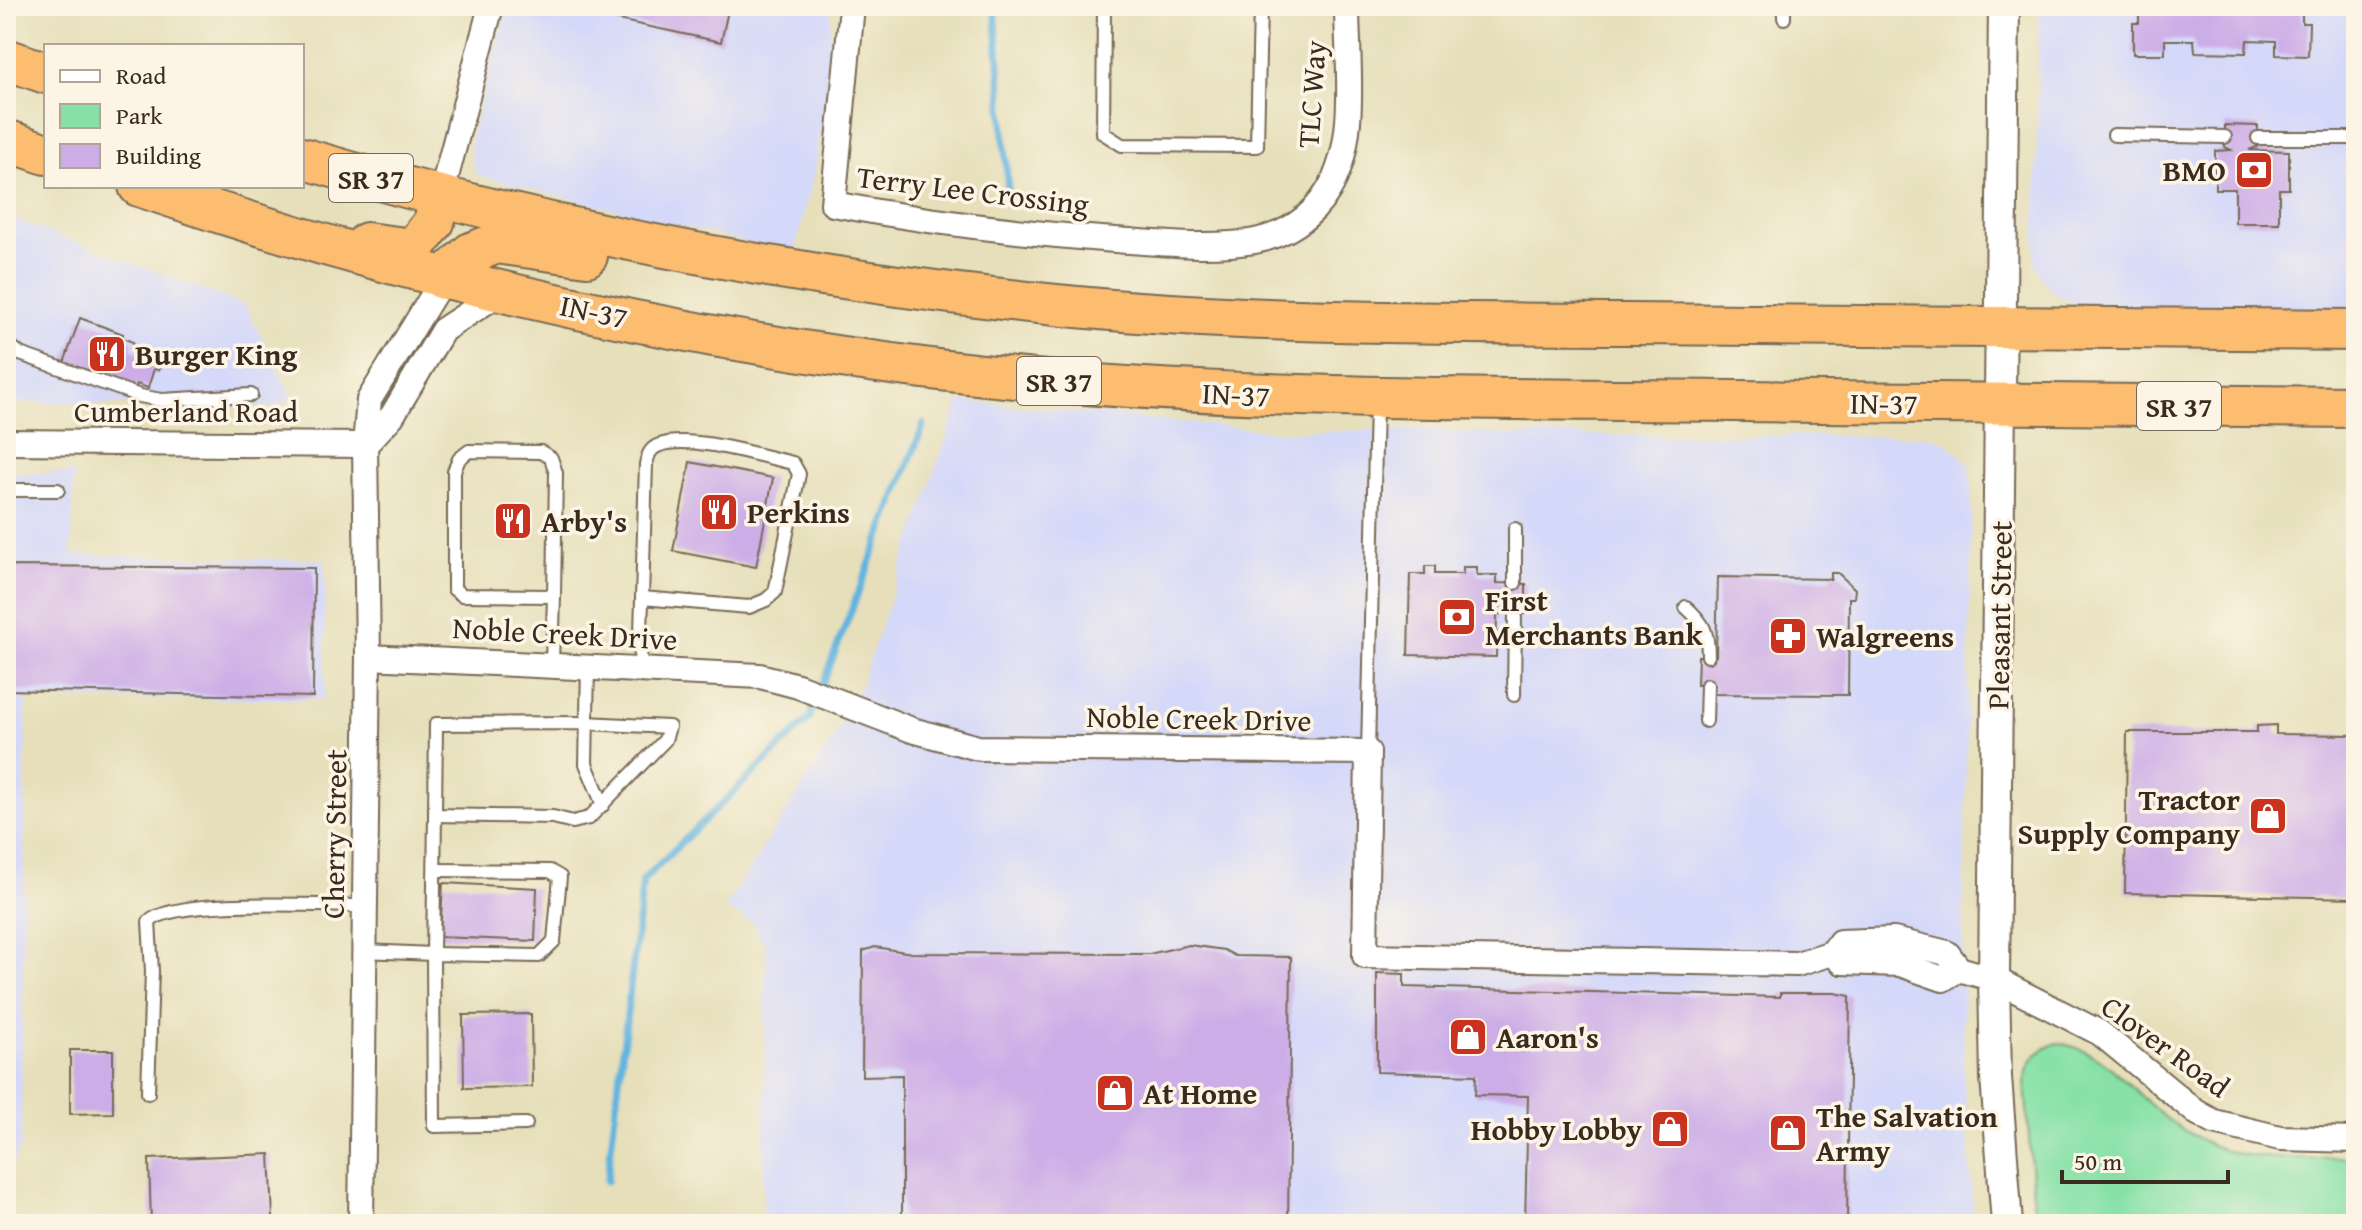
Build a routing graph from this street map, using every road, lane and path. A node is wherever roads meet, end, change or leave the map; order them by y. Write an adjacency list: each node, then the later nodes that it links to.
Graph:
1 (491, 6): 17 (street)
2 (852, 6): 19 (street, Terry Lee Crossing)
3 (1104, 6): 4 (lane)
4 (1260, 6)
5 (1347, 6): 19 (street, TLC Way)
6 (2004, 6): 23 (street, Pleasant Street)
7 (6, 59): 8 (highway)
8 (44, 72)
9 (2114, 135): 10 (lane)
10 (2225, 137)
11 (2258, 138): 12 (lane)
12 (2350, 138)
13 (6, 140): 14 (highway)
14 (44, 153)
15 (304, 159): 17 (highway, SR 37)
16 (145, 188): 18 (highway, IN-37 / SR 37)
17 (441, 196): 18 (highway); 20 (highway, SR 37)
18 (222, 215): 21 (highway, IN-37 / SR 37)
19 (1300, 222)
20 (690, 252): 21 (highway); 23 (highway, SR 37)
21 (443, 279): 22 (highway, IN-37 / SR 37); 31 (street, Cherry Street)
22 (501, 292): 27 (highway, IN-37 / SR 37); 31 (street)
23 (2002, 327): 24 (highway, SR 37); 28 (street, Pleasant Street)
24 (2356, 330)
25 (6, 342): 26 (lane)
26 (251, 395)
27 (1376, 398): 28 (highway, IN-37 / SR 37); 49 (lane)
28 (2001, 404): 29 (highway, IN-37 / SR 37); 56 (street, Pleasant Street)
29 (2356, 407)
30 (6, 442): 31 (street, Cumberland Road)
31 (365, 445): 41 (street, Cherry Street)
32 (6, 490): 33 (lane)
33 (58, 490)
34 (1515, 529): 35 (lane)
35 (1515, 583)
36 (554, 596): 36 (lane); 42 (lane)
37 (642, 598): 37 (lane); 44 (lane)
38 (1686, 607): 40 (lane)
39 (1515, 614): 46 (lane)
40 (1708, 656)
41 (368, 657): 42 (street, Noble Creek Drive); 53 (street, Cherry Street)
42 (552, 664): 43 (street, Noble Creek Drive)
43 (588, 666): 44 (street, Noble Creek Drive); 48 (lane)
44 (640, 667): 49 (street, Noble Creek Drive)
45 (1707, 685): 47 (lane)
46 (1514, 695)
47 (1706, 721)
48 (585, 723): 50 (lane); 50 (lane); 51 (lane)
49 (1368, 752): 56 (street)
50 (603, 805): 51 (lane)
51 (435, 815): 52 (lane)
52 (435, 870): 55 (lane); 55 (lane)
53 (365, 906): 54 (street, Cherry Street); 57 (lane)
54 (364, 951): 55 (lane); 60 (street, Cherry Street)
55 (433, 954): 58 (lane)
56 (1994, 979): 59 (street, Clover Road); 61 (street, Pleasant Street)
57 (148, 1093)
58 (526, 1124)
59 (2356, 1140)
60 (361, 1224)
61 (2007, 1224)

